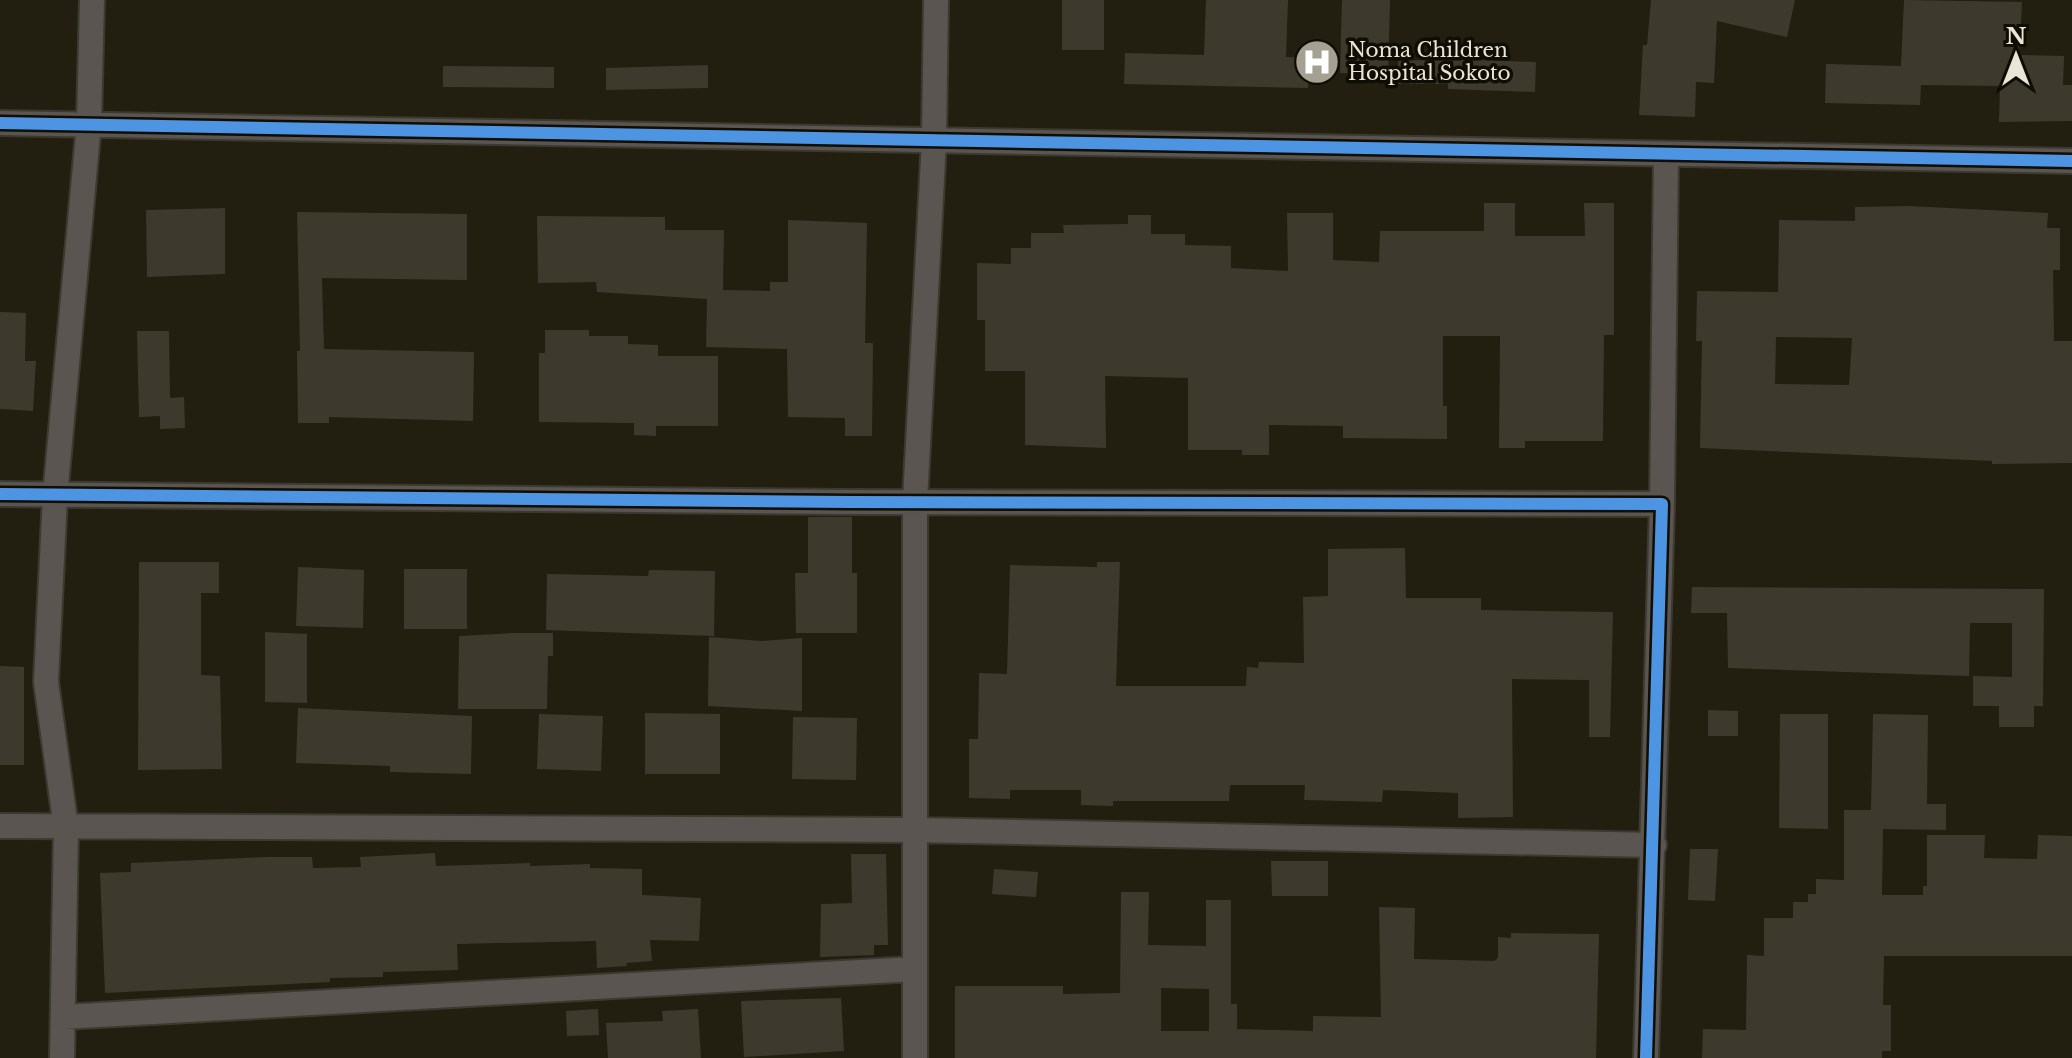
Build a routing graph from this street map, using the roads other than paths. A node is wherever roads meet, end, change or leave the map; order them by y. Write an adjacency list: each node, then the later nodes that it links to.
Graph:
1 (92, 0): 4 (street)
2 (936, 0): 5 (street)
3 (0, 123): 4 (street)
4 (89, 123): 5 (street); 9 (street)
5 (934, 140): 6 (street); 10 (street)
6 (1666, 155): 7 (street); 11 (street)
7 (2072, 161)
8 (0, 494): 9 (street)
9 (55, 496): 10 (street); 13 (street)
10 (915, 501): 11 (street); 14 (street)
11 (1662, 504): 15 (street)
12 (0, 826): 13 (street)
13 (66, 828): 14 (street); 17 (street)
14 (915, 830): 15 (street); 16 (street)
15 (1654, 845): 20 (street)
16 (914, 969): 17 (street); 19 (street)
17 (63, 1017): 18 (street)
18 (62, 1058)
19 (915, 1058)
20 (1646, 1058)

